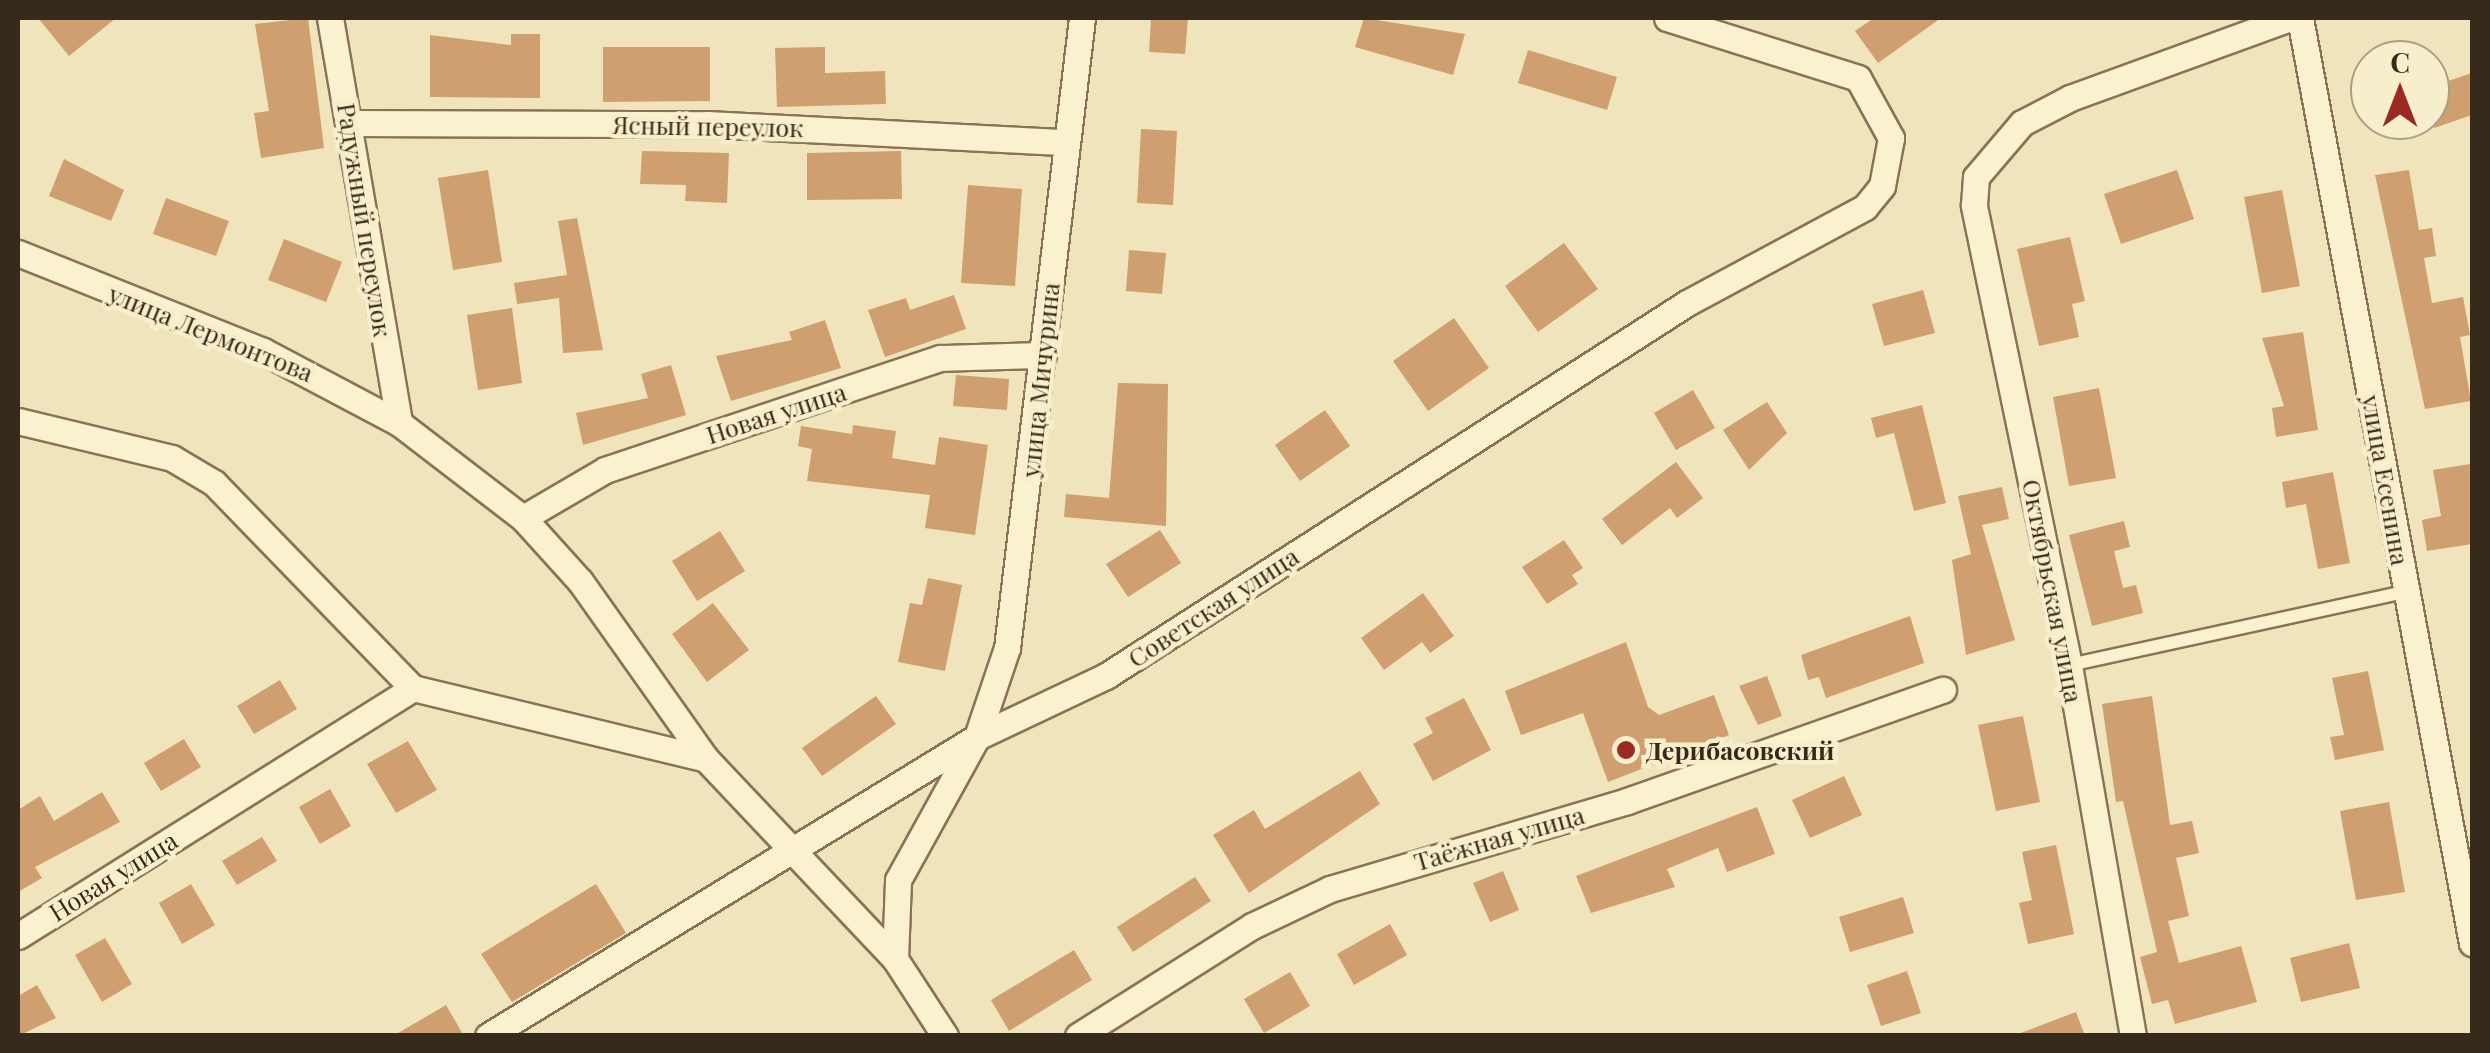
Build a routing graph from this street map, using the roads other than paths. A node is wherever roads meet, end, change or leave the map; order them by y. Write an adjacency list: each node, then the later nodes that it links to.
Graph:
1 (330, 18): 6 (street, Радужный переулок)
2 (1082, 18): 7 (street, улица Мичурина)
3 (1667, 18): 17 (street, Советская улица)
4 (2290, 18): 14 (street, Октябрьская улица)
5 (2300, 18): 13 (street, улица Есенина)
6 (350, 123): 7 (street, Ясный переулок); 11 (street, Радужный переулок)
7 (1066, 142): 9 (street, улица Мичурина)
8 (18, 253): 11 (street, улица Лермонтова)
9 (1043, 354): 12 (street, Новая улица); 17 (street, улица Мичурина)
10 (18, 421): 15 (street)
11 (399, 423): 12 (street, улица Лермонтова)
12 (522, 518): 18 (street, улица Лермонтова)
13 (2407, 591): 14 (lane); 21 (street, улица Есенина)
14 (2069, 665): 26 (street, Октябрьская улица)
15 (412, 688): 18 (street); 20 (street, Новая улица)
16 (1942, 690): 25 (street, Таёжная улица)
17 (977, 737): 19 (street, Советская улица); 22 (street, улица Мичурина)
18 (706, 759): 19 (street, улица Лермонтова)
19 (788, 849): 22 (street, улица Лермонтова); 23 (street, Советская улица)
20 (18, 936)
21 (2472, 943)
22 (895, 959): 24 (street, улица Лермонтова)
23 (488, 1036)
24 (945, 1036)
25 (1078, 1036)
26 (2133, 1036)

